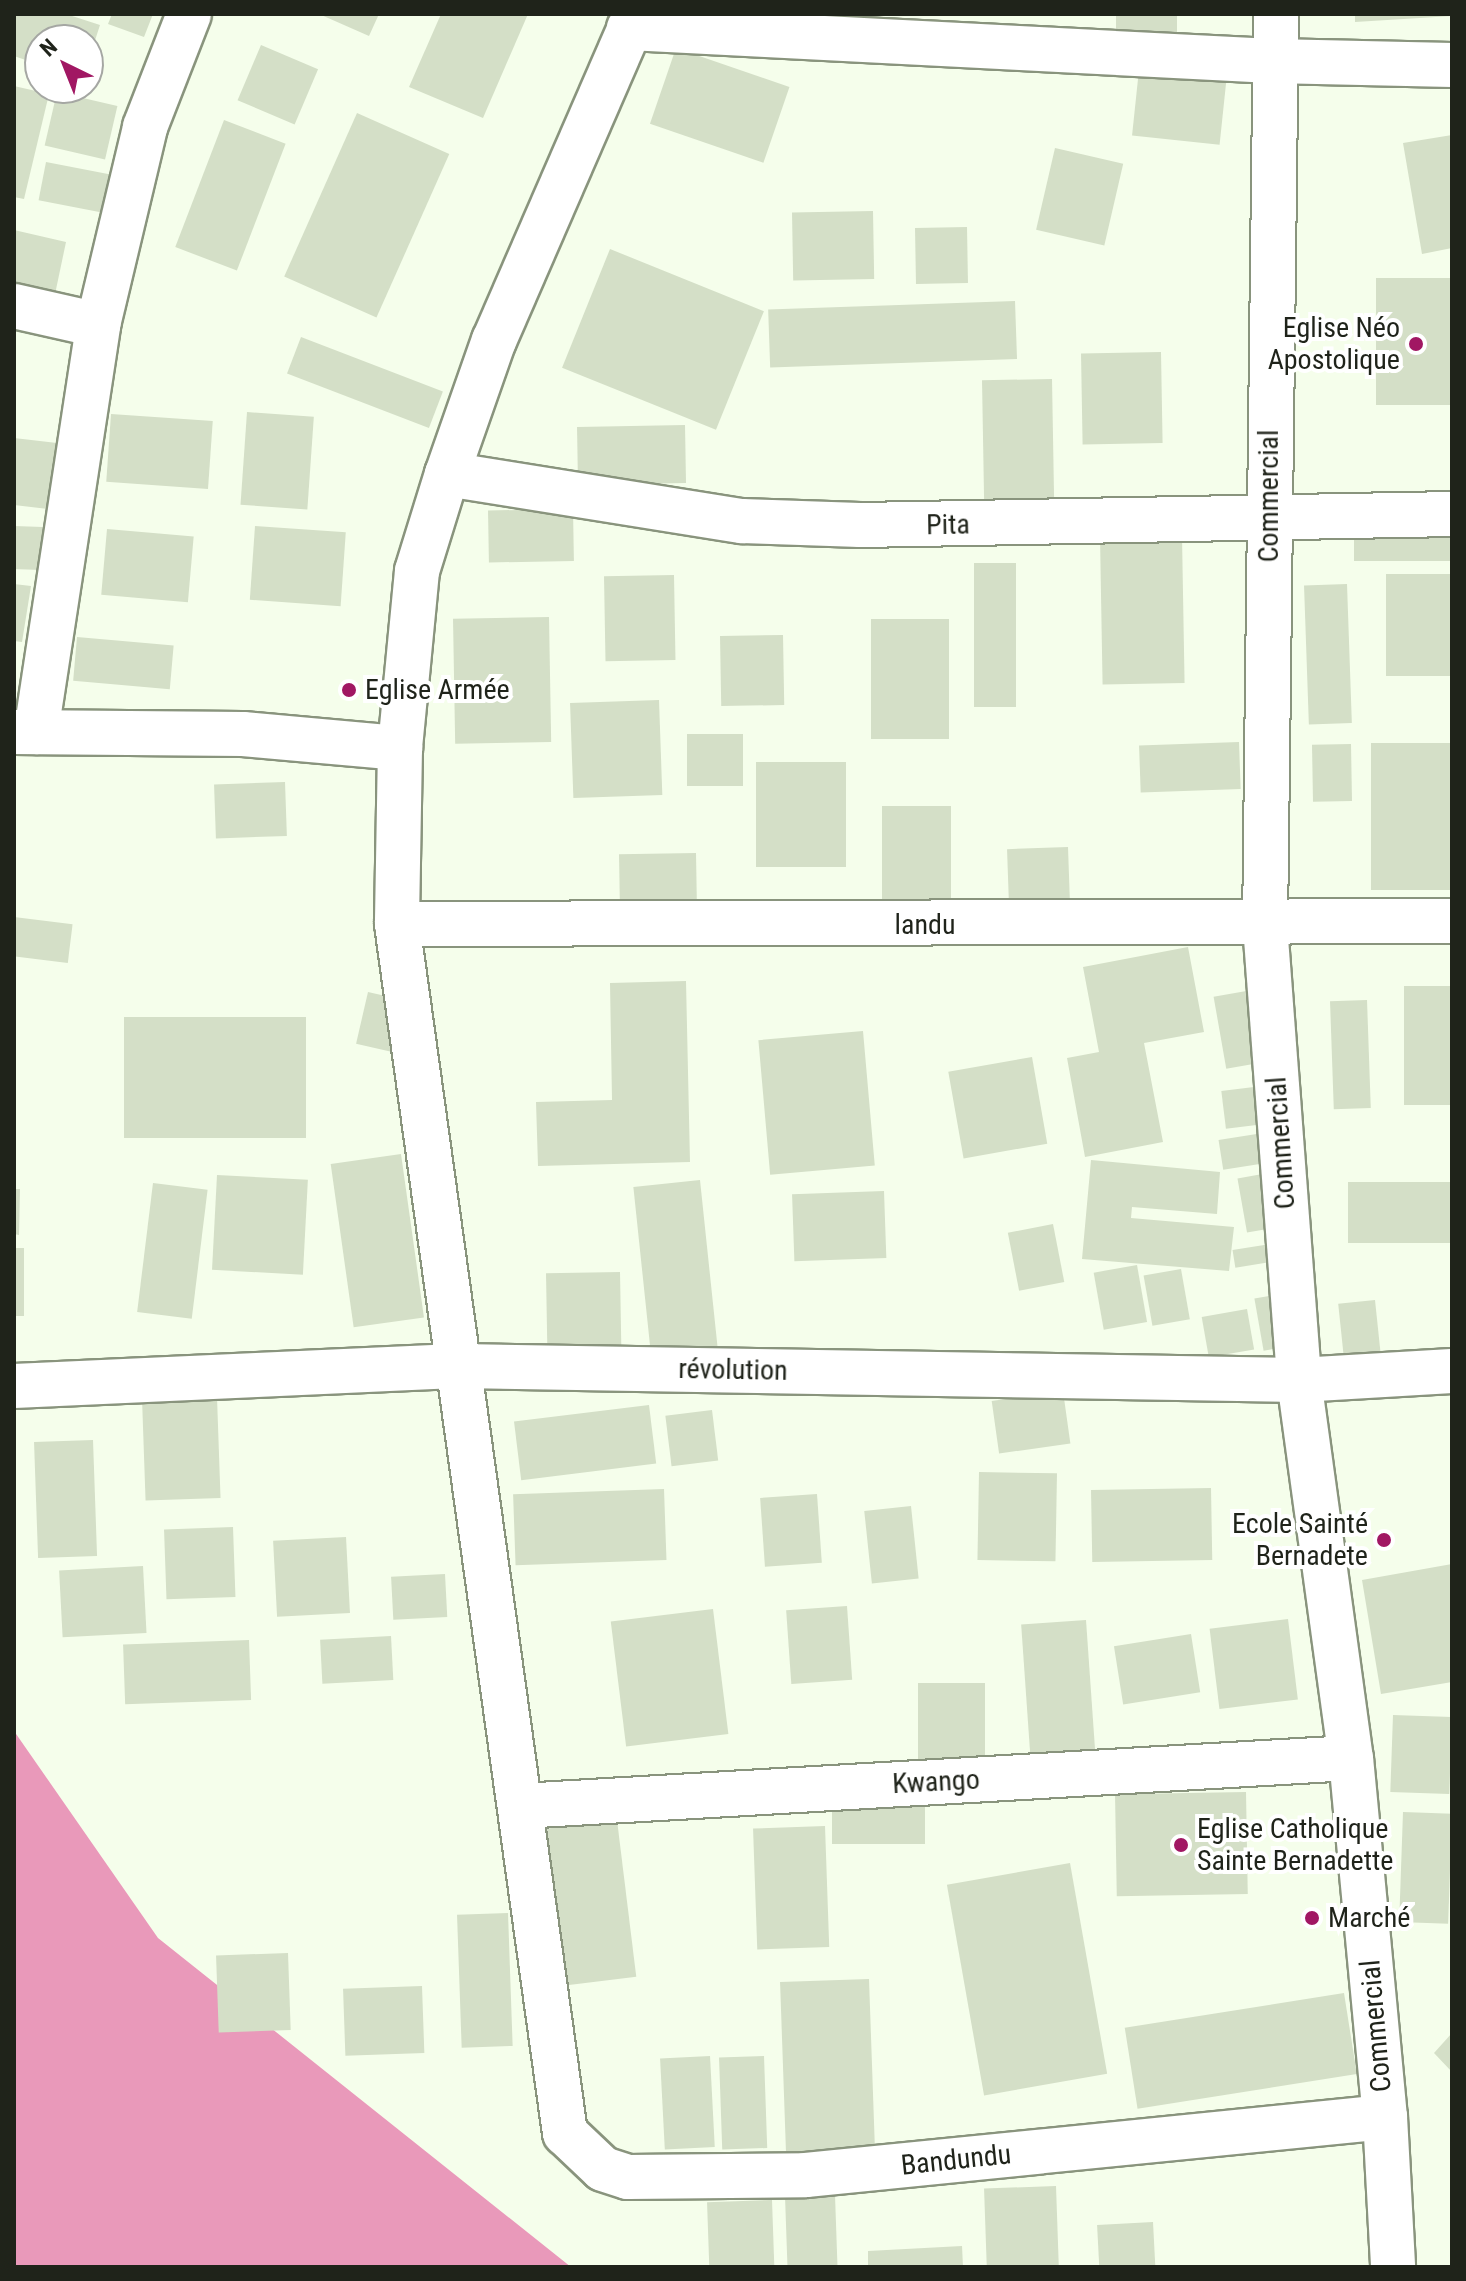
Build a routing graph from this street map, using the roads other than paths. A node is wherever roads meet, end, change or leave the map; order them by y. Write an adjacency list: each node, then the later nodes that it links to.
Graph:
1 (189, 14): 7 (street)
2 (1276, 14): 4 (street, Commercial)
3 (633, 21): 4 (street); 8 (street)
4 (1272, 61): 5 (street); 10 (street, Commercial)
5 (1452, 65)
6 (14, 306): 7 (street)
7 (98, 325): 11 (street)
8 (447, 474): 10 (street, Pita); 12 (street)
9 (1452, 514): 10 (street, Pita)
10 (1269, 521): 15 (street, Commercial)
11 (25, 732): 12 (street)
12 (400, 748): 14 (street)
13 (1452, 921): 15 (street, landu)
14 (397, 924): 15 (street, landu); 16 (street)
15 (1265, 925): 18 (street, Commercial)
16 (461, 1366): 18 (street, révolution); 19 (street, révolution); 21 (street)
17 (1452, 1371): 18 (street, révolution)
18 (1299, 1380): 20 (street, Commercial)
19 (14, 1386)
20 (1351, 1758): 21 (street, Kwango); 22 (street, Commercial)
21 (521, 1806): 22 (street, Bandundu)
22 (1385, 2117): 23 (street, Commercial)
23 (1393, 2267)

